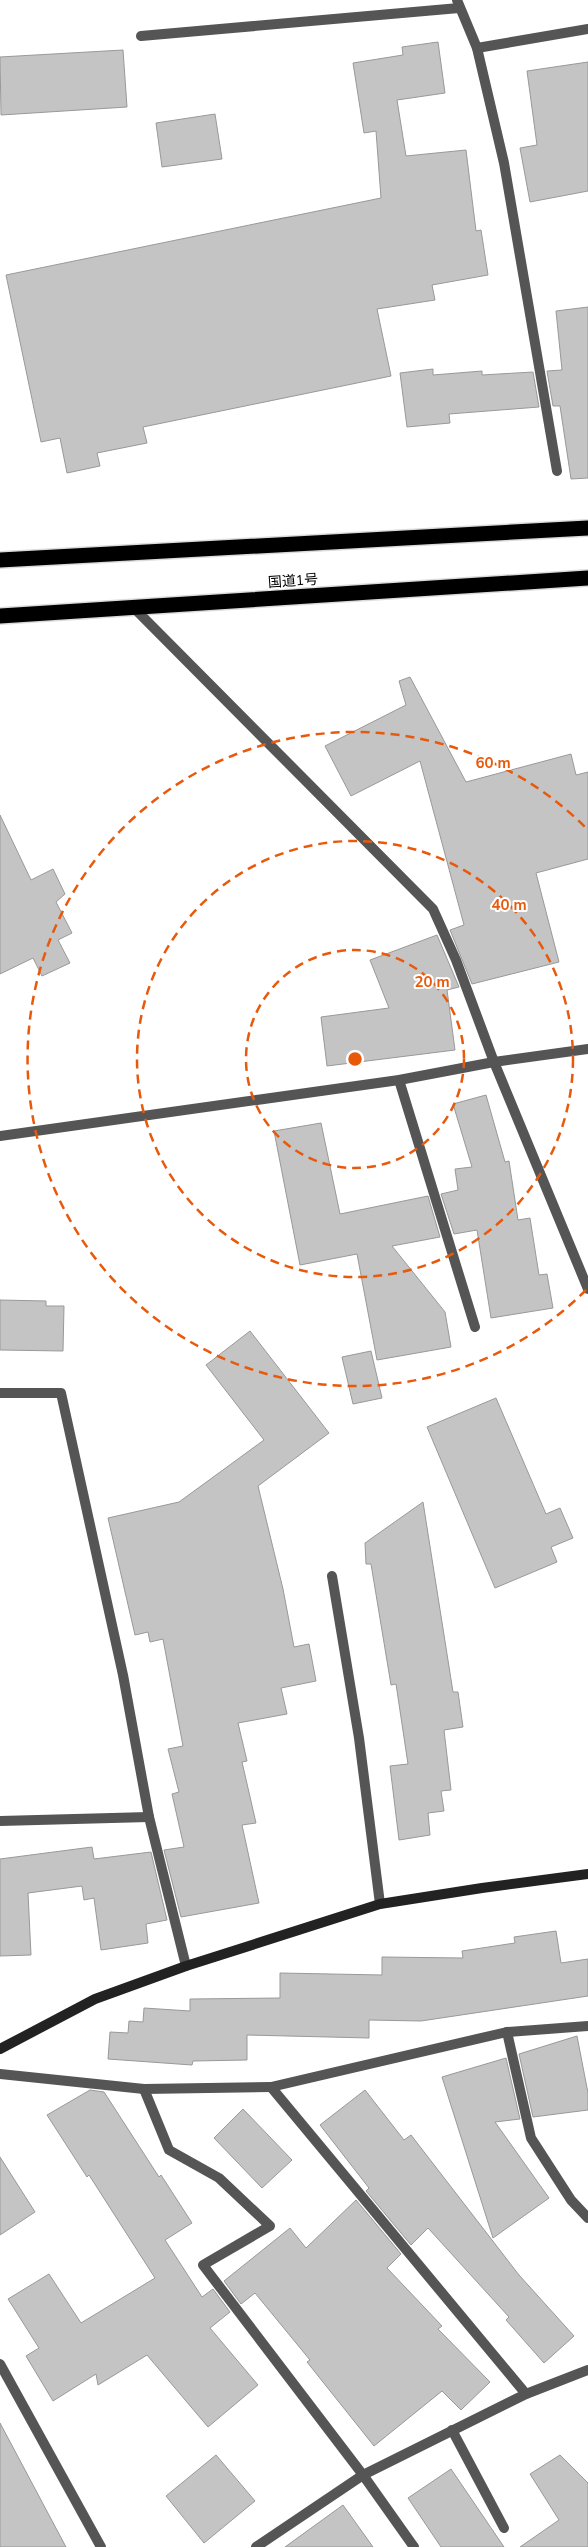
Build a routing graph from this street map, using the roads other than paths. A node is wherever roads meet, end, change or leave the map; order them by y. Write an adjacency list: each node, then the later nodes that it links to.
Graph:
1 (458, 4): 3 (street); 4 (street)
2 (588, 29): 4 (street)
3 (141, 36)
4 (477, 48): 5 (street)
5 (557, 471)
6 (588, 528): 7 (highway)
7 (0, 560)
8 (588, 578): 9 (highway, 国道1号)
9 (134, 608): 10 (highway, 国道1号); 12 (street)
10 (0, 616)
11 (588, 1049): 12 (street)
12 (494, 1062): 13 (street); 15 (street)
13 (398, 1080): 14 (street); 16 (street)
14 (0, 1136)
15 (588, 1289)
16 (475, 1326)
17 (0, 1393): 19 (street)
18 (332, 1576): 22 (street)
19 (149, 1817): 20 (street); 23 (street)
20 (0, 1821)
21 (588, 1874): 22 (street)
22 (380, 1904): 23 (street)
23 (186, 1966): 26 (street)
24 (588, 2026): 25 (street)
25 (507, 2032): 28 (street); 30 (street)
26 (0, 2049)
27 (0, 2074): 29 (street)
28 (271, 2087): 29 (street); 33 (street)
29 (144, 2089): 35 (street)
30 (588, 2218)
31 (0, 2364): 37 (street)
32 (588, 2370): 33 (street)
33 (526, 2394): 34 (street)
34 (452, 2430): 35 (street); 36 (street)
35 (363, 2475): 38 (street); 39 (street)
36 (504, 2528)
37 (101, 2547)
38 (256, 2547)
39 (414, 2547)

